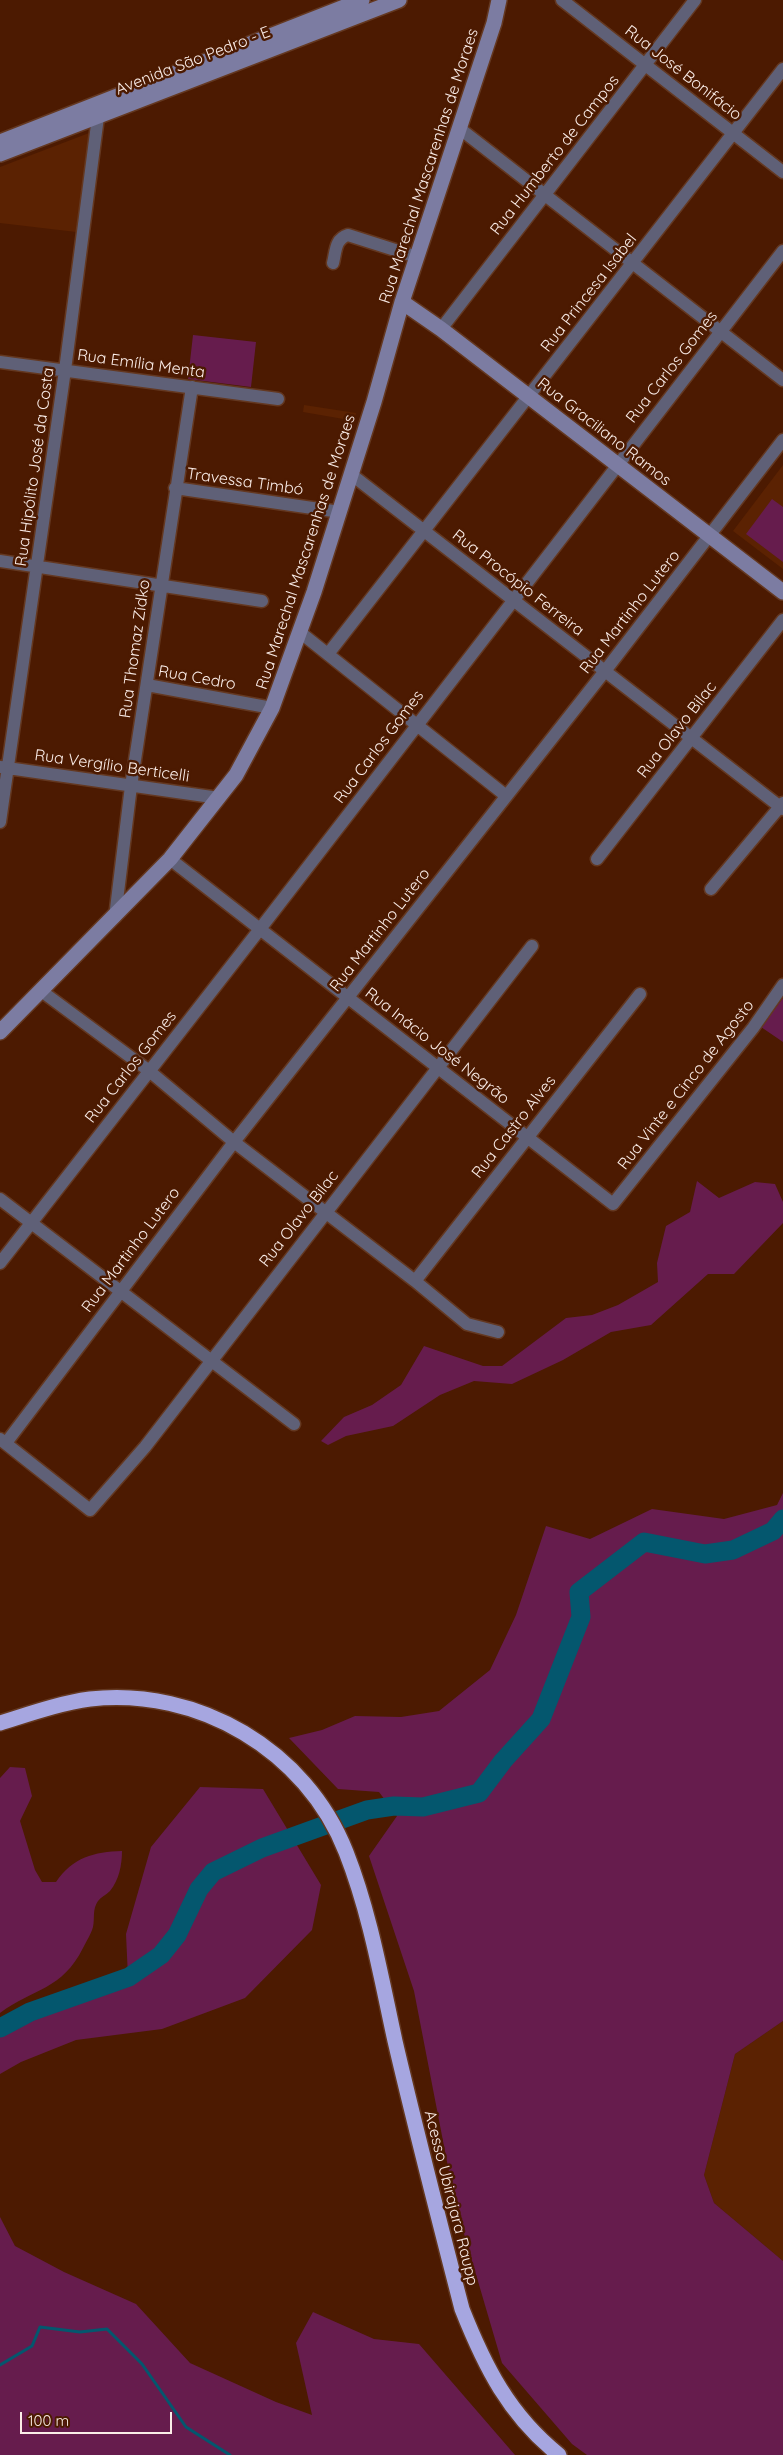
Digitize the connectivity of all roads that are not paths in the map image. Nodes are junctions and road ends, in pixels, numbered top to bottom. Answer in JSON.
{"nodes":[{"id":1,"x":362,"y":0,"type":"edge"},
{"id":2,"x":399,"y":0,"type":"edge"},
{"id":3,"x":498,"y":0,"type":"edge"},
{"id":4,"x":562,"y":0,"type":"edge"},
{"id":5,"x":695,"y":0,"type":"edge"},
{"id":6,"x":645,"y":64,"type":"junction"},
{"id":7,"x":783,"y":69,"type":"edge"},
{"id":8,"x":98,"y":116,"type":"junction"},
{"id":9,"x":459,"y":128,"type":"junction"},
{"id":10,"x":734,"y":133,"type":"junction"},
{"id":11,"x":0,"y":142,"type":"edge"},
{"id":12,"x":0,"y":154,"type":"edge"},
{"id":13,"x":783,"y":172,"type":"edge"},
{"id":14,"x":544,"y":195,"type":"junction"},
{"id":15,"x":783,"y":251,"type":"edge"},
{"id":16,"x":418,"y":257,"type":"junction"},
{"id":17,"x":333,"y":263,"type":"dead end"},
{"id":18,"x":633,"y":264,"type":"junction"},
{"id":19,"x":402,"y":302,"type":"junction"},
{"id":20,"x":441,"y":329,"type":"junction"},
{"id":21,"x":720,"y":332,"type":"junction"},
{"id":22,"x":0,"y":362,"type":"edge"},
{"id":23,"x":65,"y":370,"type":"junction"},
{"id":24,"x":783,"y":380,"type":"edge"},
{"id":25,"x":192,"y":387,"type":"junction"},
{"id":26,"x":528,"y":396,"type":"junction"},
{"id":27,"x":278,"y":399,"type":"dead end"},
{"id":28,"x":783,"y":440,"type":"edge"},
{"id":29,"x":617,"y":465,"type":"junction"},
{"id":30,"x":352,"y":474,"type":"junction"},
{"id":31,"x":176,"y":488,"type":"junction"},
{"id":32,"x":340,"y":512,"type":"junction"},
{"id":33,"x":424,"y":531,"type":"junction"},
{"id":34,"x":709,"y":535,"type":"junction"},
{"id":35,"x":0,"y":561,"type":"edge"},
{"id":36,"x":38,"y":567,"type":"junction"},
{"id":37,"x":161,"y":586,"type":"junction"},
{"id":38,"x":783,"y":592,"type":"edge"},
{"id":39,"x":513,"y":600,"type":"junction"},
{"id":40,"x":262,"y":601,"type":"dead end"},
{"id":41,"x":783,"y":620,"type":"edge"},
{"id":42,"x":301,"y":633,"type":"junction"},
{"id":43,"x":328,"y":654,"type":"junction"},
{"id":44,"x":605,"y":671,"type":"junction"},
{"id":45,"x":147,"y":685,"type":"junction"},
{"id":46,"x":272,"y":708,"type":"junction"},
{"id":47,"x":416,"y":725,"type":"junction"},
{"id":48,"x":692,"y":738,"type":"junction"},
{"id":49,"x":4,"y":767,"type":"edge"},
{"id":50,"x":131,"y":786,"type":"junction"},
{"id":51,"x":505,"y":795,"type":"junction"},
{"id":52,"x":219,"y":798,"type":"junction"},
{"id":53,"x":782,"y":806,"type":"edge"},
{"id":54,"x":0,"y":822,"type":"edge"},
{"id":55,"x":170,"y":858,"type":"junction"},
{"id":56,"x":597,"y":859,"type":"dead end"},
{"id":57,"x":711,"y":889,"type":"dead end"},
{"id":58,"x":115,"y":917,"type":"junction"},
{"id":59,"x":260,"y":929,"type":"junction"},
{"id":60,"x":532,"y":946,"type":"dead end"},
{"id":61,"x":783,"y":985,"type":"edge"},
{"id":62,"x":40,"y":990,"type":"junction"},
{"id":63,"x":640,"y":994,"type":"dead end"},
{"id":64,"x":349,"y":997,"type":"junction"},
{"id":65,"x":0,"y":1032,"type":"edge"},
{"id":66,"x":438,"y":1068,"type":"junction"},
{"id":67,"x":148,"y":1070,"type":"junction"},
{"id":68,"x":528,"y":1137,"type":"junction"},
{"id":69,"x":234,"y":1142,"type":"junction"},
{"id":70,"x":0,"y":1199,"type":"edge"},
{"id":71,"x":613,"y":1204,"type":"joint"},
{"id":72,"x":325,"y":1211,"type":"junction"},
{"id":73,"x":31,"y":1223,"type":"junction"},
{"id":74,"x":0,"y":1263,"type":"edge"},
{"id":75,"x":415,"y":1280,"type":"junction"},
{"id":76,"x":121,"y":1290,"type":"junction"},
{"id":77,"x":498,"y":1332,"type":"dead end"},
{"id":78,"x":210,"y":1361,"type":"junction"},
{"id":79,"x":294,"y":1424,"type":"dead end"},
{"id":80,"x":3,"y":1441,"type":"edge"},
{"id":81,"x":0,"y":1723,"type":"edge"},
{"id":82,"x":559,"y":2455,"type":"edge"}],
"edges":[{"from":1,"to":11,"type":"street","name":"Avenida São Pedro - E"},
{"from":2,"to":8,"type":"street","name":"Avenida São Pedro - E"},
{"from":3,"to":9,"type":"street","name":"Rua Marechal Mascarenhas de Moraes"},
{"from":4,"to":6,"type":"street","name":"Rua José Bonifácio"},
{"from":5,"to":6,"type":"street","name":"Rua Humberto de Campos"},
{"from":6,"to":10,"type":"street","name":"Rua José Bonifácio"},
{"from":6,"to":14,"type":"street","name":"Rua Humberto de Campos"},
{"from":7,"to":10,"type":"street","name":"Rua Princesa Isabel"},
{"from":8,"to":12,"type":"street","name":"Avenida São Pedro - E"},
{"from":8,"to":23,"type":"street","name":"Rua Hipólito José da Costa"},
{"from":9,"to":14,"type":"street"},
{"from":9,"to":16,"type":"street","name":"Rua Marechal Mascarenhas de Moraes"},
{"from":10,"to":13,"type":"street","name":"Rua José Bonifácio"},
{"from":10,"to":18,"type":"street","name":"Rua Princesa Isabel"},
{"from":14,"to":18,"type":"street"},
{"from":14,"to":20,"type":"street","name":"Rua Humberto de Campos"},
{"from":15,"to":21,"type":"street","name":"Rua Carlos Gomes"},
{"from":16,"to":17,"type":"street"},
{"from":16,"to":19,"type":"street","name":"Rua Marechal Mascarenhas de Moraes"},
{"from":18,"to":21,"type":"street"},
{"from":18,"to":26,"type":"street","name":"Rua Princesa Isabel"},
{"from":19,"to":20,"type":"street","name":"Rua Graciliano Ramos"},
{"from":19,"to":30,"type":"street","name":"Rua Marechal Mascarenhas de Moraes"},
{"from":20,"to":26,"type":"street","name":"Rua Graciliano Ramos"},
{"from":21,"to":24,"type":"street"},
{"from":21,"to":29,"type":"street","name":"Rua Carlos Gomes"},
{"from":22,"to":23,"type":"street","name":"Rua Emília Menta"},
{"from":23,"to":25,"type":"street","name":"Rua Emília Menta"},
{"from":23,"to":36,"type":"street","name":"Rua Hipólito José da Costa"},
{"from":25,"to":27,"type":"street","name":"Rua Emília Menta"},
{"from":25,"to":31,"type":"street","name":"Rua Thomaz Zidko"},
{"from":26,"to":29,"type":"street","name":"Rua Graciliano Ramos"},
{"from":26,"to":33,"type":"street","name":"Rua Princesa Isabel"},
{"from":28,"to":34,"type":"street","name":"Rua Martinho Lutero"},
{"from":29,"to":34,"type":"street","name":"Rua Graciliano Ramos"},
{"from":29,"to":39,"type":"street","name":"Rua Carlos Gomes"},
{"from":30,"to":32,"type":"street","name":"Rua Marechal Mascarenhas de Moraes"},
{"from":30,"to":33,"type":"street","name":"Rua Procópio Ferreira"},
{"from":31,"to":32,"type":"street","name":"Travessa Timbó"},
{"from":31,"to":37,"type":"street","name":"Rua Thomaz Zidko"},
{"from":32,"to":42,"type":"street","name":"Rua Marechal Mascarenhas de Moraes"},
{"from":33,"to":39,"type":"street","name":"Rua Procópio Ferreira"},
{"from":33,"to":43,"type":"street","name":"Rua Princesa Isabel"},
{"from":34,"to":38,"type":"street","name":"Rua Graciliano Ramos"},
{"from":34,"to":44,"type":"street","name":"Rua Martinho Lutero"},
{"from":35,"to":36,"type":"street"},
{"from":36,"to":37,"type":"street"},
{"from":36,"to":49,"type":"street","name":"Rua Hipólito José da Costa"},
{"from":37,"to":40,"type":"street"},
{"from":37,"to":45,"type":"street","name":"Rua Thomaz Zidko"},
{"from":39,"to":44,"type":"street","name":"Rua Procópio Ferreira"},
{"from":39,"to":47,"type":"street","name":"Rua Carlos Gomes"},
{"from":41,"to":48,"type":"street","name":"Rua Olavo Bilac"},
{"from":42,"to":43,"type":"street"},
{"from":42,"to":46,"type":"street","name":"Rua Marechal Mascarenhas de Moraes"},
{"from":43,"to":47,"type":"street"},
{"from":44,"to":48,"type":"street","name":"Rua Procópio Ferreira"},
{"from":44,"to":51,"type":"street","name":"Rua Martinho Lutero"},
{"from":45,"to":46,"type":"street","name":"Rua Cedro"},
{"from":45,"to":50,"type":"street","name":"Rua Thomaz Zidko"},
{"from":46,"to":52,"type":"street","name":"Rua Marechal Mascarenhas de Moraes"},
{"from":47,"to":51,"type":"street"},
{"from":47,"to":59,"type":"street","name":"Rua Carlos Gomes"},
{"from":48,"to":53,"type":"street","name":"Rua Procópio Ferreira"},
{"from":48,"to":56,"type":"street","name":"Rua Olavo Bilac"},
{"from":49,"to":50,"type":"street","name":"Rua Vergílio Berticelli"},
{"from":49,"to":54,"type":"street","name":"Rua Hipólito José da Costa"},
{"from":50,"to":52,"type":"street","name":"Rua Vergílio Berticelli"},
{"from":50,"to":58,"type":"street","name":"Rua Thomaz Zidko"},
{"from":51,"to":64,"type":"street","name":"Rua Martinho Lutero"},
{"from":52,"to":55,"type":"street","name":"Rua Marechal Mascarenhas de Moraes"},
{"from":53,"to":57,"type":"street"},
{"from":55,"to":58,"type":"street","name":"Rua Marechal Mascarenhas de Moraes"},
{"from":55,"to":59,"type":"street","name":"Rua Inácio José Negrão"},
{"from":58,"to":62,"type":"street","name":"Rua Marechal Mascarenhas de Moraes"},
{"from":59,"to":64,"type":"street","name":"Rua Inácio José Negrão"},
{"from":59,"to":67,"type":"street","name":"Rua Carlos Gomes"},
{"from":60,"to":66,"type":"street","name":"Rua Olavo Bilac"},
{"from":61,"to":71,"type":"street","name":"Rua Vinte e Cinco de Agosto"},
{"from":62,"to":65,"type":"street","name":"Rua Marechal Mascarenhas de Moraes"},
{"from":62,"to":67,"type":"street"},
{"from":63,"to":68,"type":"street","name":"Rua Castro Alves"},
{"from":64,"to":66,"type":"street","name":"Rua Inácio José Negrão"},
{"from":64,"to":69,"type":"street","name":"Rua Martinho Lutero"},
{"from":66,"to":68,"type":"street","name":"Rua Inácio José Negrão"},
{"from":66,"to":72,"type":"street","name":"Rua Olavo Bilac"},
{"from":67,"to":69,"type":"street"},
{"from":67,"to":73,"type":"street","name":"Rua Carlos Gomes"},
{"from":68,"to":71,"type":"street","name":"Rua Inácio José Negrão"},
{"from":68,"to":75,"type":"street","name":"Rua Castro Alves"},
{"from":69,"to":72,"type":"street"},
{"from":69,"to":76,"type":"street","name":"Rua Martinho Lutero"},
{"from":70,"to":73,"type":"street"},
{"from":72,"to":75,"type":"street"},
{"from":72,"to":78,"type":"street","name":"Rua Olavo Bilac"},
{"from":73,"to":74,"type":"street","name":"Rua Carlos Gomes"},
{"from":73,"to":76,"type":"street"},
{"from":75,"to":77,"type":"street"},
{"from":76,"to":78,"type":"street"},
{"from":76,"to":80,"type":"street","name":"Rua Martinho Lutero"},
{"from":78,"to":79,"type":"street"},
{"from":78,"to":80,"type":"street","name":"Rua Olavo Bilac"},
{"from":81,"to":82,"type":"highway","name":"Acesso Ubirajara Raupp"}]}
